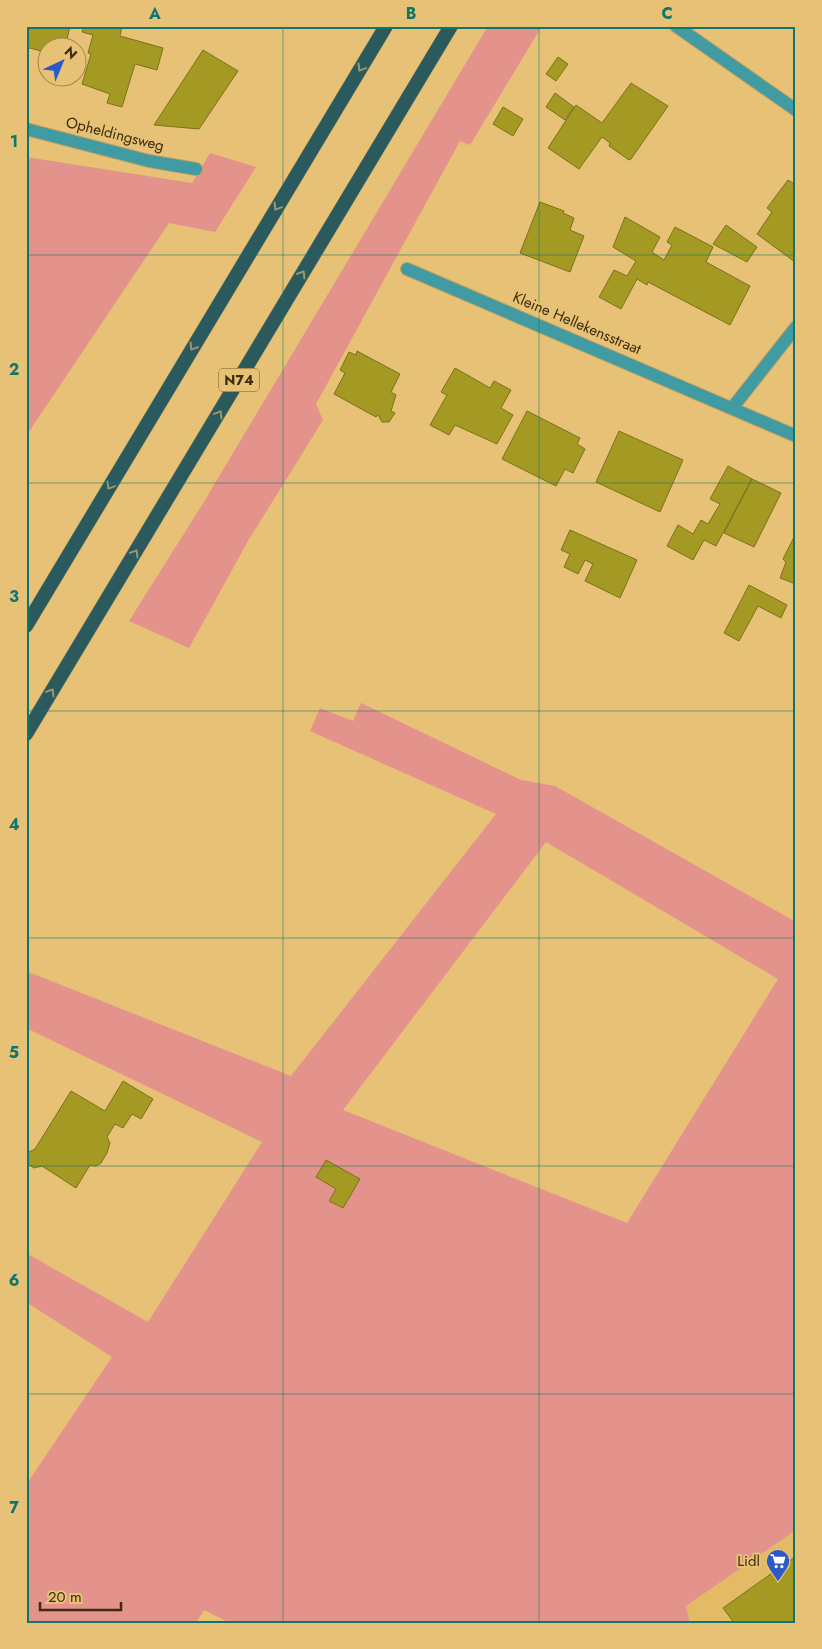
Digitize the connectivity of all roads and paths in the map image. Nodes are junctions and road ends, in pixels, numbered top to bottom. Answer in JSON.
{"nodes":[{"id":1,"x":386,"y":26,"type":"edge"},
{"id":2,"x":451,"y":26,"type":"edge"},
{"id":3,"x":676,"y":26,"type":"edge"},
{"id":4,"x":796,"y":110,"type":"edge"},
{"id":5,"x":26,"y":129,"type":"edge"},
{"id":6,"x":196,"y":169,"type":"dead end"},
{"id":7,"x":407,"y":269,"type":"dead end"},
{"id":8,"x":796,"y":328,"type":"edge"},
{"id":9,"x":733,"y":407,"type":"junction"},
{"id":10,"x":796,"y":436,"type":"edge"},
{"id":11,"x":26,"y":626,"type":"edge"},
{"id":12,"x":26,"y":734,"type":"edge"}],
"edges":[{"from":1,"to":11,"type":"highway","one_way":true},
{"from":12,"to":2,"type":"highway","number":"N74","one_way":true},
{"from":3,"to":4,"type":"street"},
{"from":5,"to":6,"type":"street","name":"Opheldingsweg"},
{"from":7,"to":9,"type":"street","name":"Kleine Hellekensstraat"},
{"from":8,"to":9,"type":"street"},
{"from":9,"to":10,"type":"street","name":"Kleine Hellekensstraat"}]}
